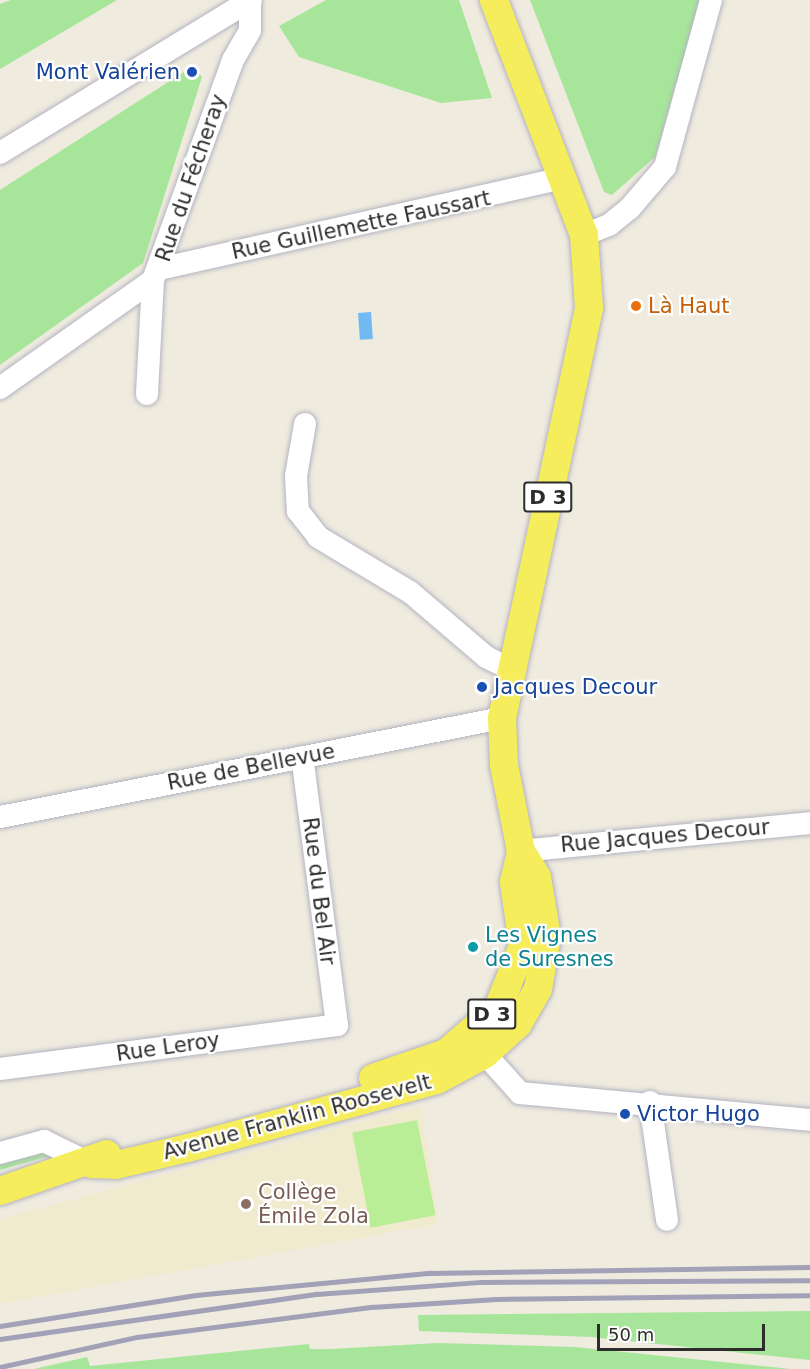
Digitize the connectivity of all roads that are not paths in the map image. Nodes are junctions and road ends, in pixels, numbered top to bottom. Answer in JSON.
{"nodes":[{"id":1,"x":494,"y":0,"type":"edge"},
{"id":2,"x":711,"y":0,"type":"edge"},
{"id":3,"x":251,"y":1,"type":"edge"},
{"id":4,"x":0,"y":153,"type":"edge"},
{"id":5,"x":562,"y":178,"type":"junction"},
{"id":6,"x":584,"y":235,"type":"junction"},
{"id":7,"x":156,"y":274,"type":"junction"},
{"id":8,"x":0,"y":388,"type":"edge"},
{"id":9,"x":147,"y":394,"type":"dead end"},
{"id":10,"x":305,"y":424,"type":"dead end"},
{"id":11,"x":511,"y":669,"type":"junction"},
{"id":12,"x":502,"y":718,"type":"junction"},
{"id":13,"x":302,"y":757,"type":"junction"},
{"id":14,"x":0,"y":817,"type":"edge"},
{"id":15,"x":810,"y":823,"type":"edge"},
{"id":16,"x":521,"y":851,"type":"junction"},
{"id":17,"x":337,"y":1025,"type":"joint"},
{"id":18,"x":485,"y":1054,"type":"junction"},
{"id":19,"x":0,"y":1070,"type":"edge"},
{"id":20,"x":650,"y":1102,"type":"junction"},
{"id":21,"x":810,"y":1120,"type":"edge"},
{"id":22,"x":0,"y":1153,"type":"edge"},
{"id":23,"x":91,"y":1164,"type":"junction"},
{"id":24,"x":0,"y":1191,"type":"edge"},
{"id":25,"x":667,"y":1220,"type":"dead end"}],
"edges":[{"from":1,"to":5,"type":"main road","name":"Avenue Franklin Roosevelt","number":"D 3"},
{"from":2,"to":6,"type":"street"},
{"from":3,"to":4,"type":"street"},
{"from":3,"to":7,"type":"street","name":"Rue du Fécheray"},
{"from":5,"to":6,"type":"main road","name":"Avenue Franklin Roosevelt","number":"D 3"},
{"from":5,"to":7,"type":"street","name":"Rue Guillemette Faussart"},
{"from":6,"to":11,"type":"main road","name":"Avenue Franklin Roosevelt","number":"D 3"},
{"from":7,"to":8,"type":"street","name":"Rue du Fécheray"},
{"from":7,"to":9,"type":"street"},
{"from":10,"to":11,"type":"street"},
{"from":11,"to":12,"type":"main road","name":"Avenue Franklin Roosevelt","number":"D 3"},
{"from":12,"to":13,"type":"street","name":"Rue de Bellevue"},
{"from":12,"to":16,"type":"main road","name":"Avenue Franklin Roosevelt","number":"D 3"},
{"from":13,"to":14,"type":"street","name":"Rue de Bellevue"},
{"from":13,"to":17,"type":"street","name":"Rue du Bel Air"},
{"from":15,"to":16,"type":"street","name":"Rue Jacques Decour"},
{"from":16,"to":18,"type":"main road","name":"Avenue Franklin Roosevelt","number":"D 3"},
{"from":16,"to":23,"type":"main road","name":"Avenue Franklin Roosevelt","number":"D 3"},
{"from":17,"to":19,"type":"street","name":"Rue Leroy"},
{"from":18,"to":20,"type":"street"},
{"from":18,"to":23,"type":"main road","name":"Avenue Franklin Roosevelt","number":"D 3"},
{"from":20,"to":21,"type":"street"},
{"from":20,"to":25,"type":"street"},
{"from":22,"to":23,"type":"street"},
{"from":23,"to":24,"type":"main road","name":"Avenue Franklin Roosevelt","number":"D 3"}]}
